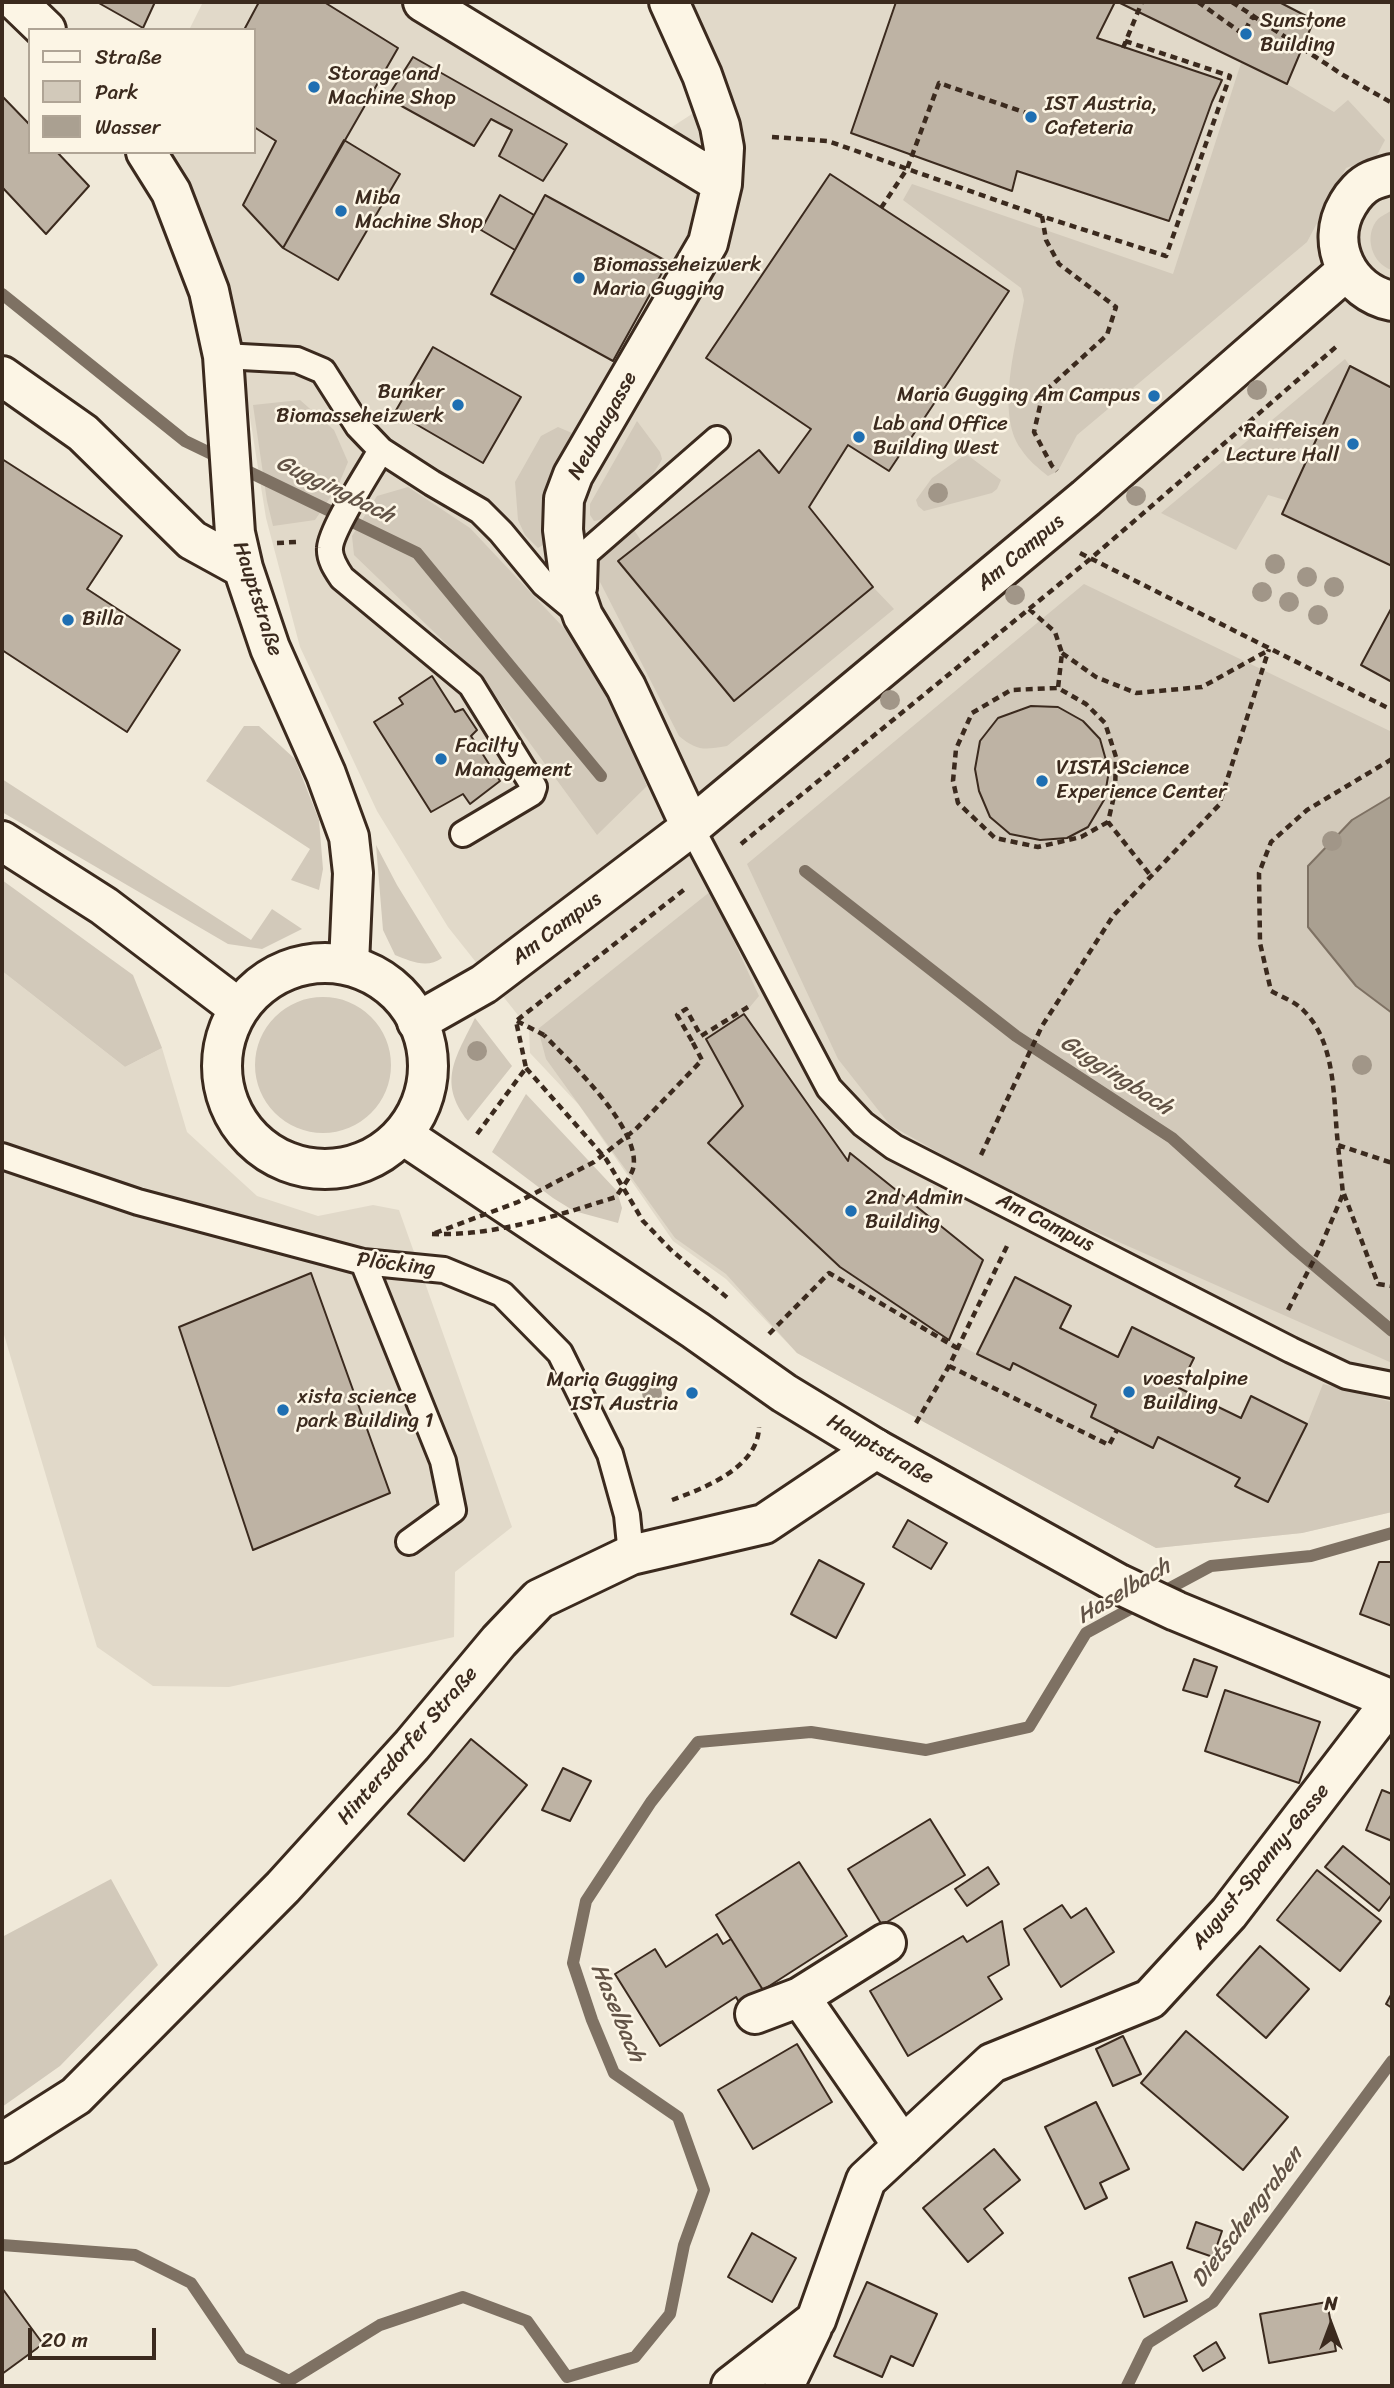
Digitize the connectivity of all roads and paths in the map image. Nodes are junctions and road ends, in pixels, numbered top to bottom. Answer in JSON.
{"nodes":[{"id":1,"x":17,"y":2,"type":"edge"},
{"id":2,"x":424,"y":2,"type":"edge"},
{"id":3,"x":669,"y":2,"type":"edge"},
{"id":4,"x":1142,"y":2,"type":"edge"},
{"id":5,"x":1198,"y":2,"type":"edge"},
{"id":6,"x":1232,"y":2,"type":"edge"},
{"id":7,"x":1253,"y":16,"type":"junction"},
{"id":8,"x":44,"y":28,"type":"edge"},
{"id":9,"x":1125,"y":41,"type":"junction"},
{"id":10,"x":1122,"y":48,"type":"dead end"},
{"id":11,"x":1392,"y":103,"type":"edge"},
{"id":12,"x":1038,"y":117,"type":"dead end"},
{"id":13,"x":772,"y":137,"type":"dead end"},
{"id":14,"x":147,"y":154,"type":"edge"},
{"id":15,"x":907,"y":169,"type":"junction"},
{"id":16,"x":1392,"y":174,"type":"edge"},
{"id":17,"x":719,"y":200,"type":"junction"},
{"id":18,"x":881,"y":208,"type":"dead end"},
{"id":19,"x":1041,"y":216,"type":"junction"},
{"id":20,"x":1346,"y":271,"type":"junction"},
{"id":21,"x":1392,"y":301,"type":"edge"},
{"id":22,"x":1337,"y":346,"type":"dead end"},
{"id":23,"x":223,"y":356,"type":"junction"},
{"id":24,"x":2,"y":376,"type":"edge"},
{"id":25,"x":717,"y":439,"type":"dead end"},
{"id":26,"x":381,"y":450,"type":"junction"},
{"id":27,"x":1086,"y":498,"type":"junction"},
{"id":28,"x":1049,"y":530,"type":"junction"},
{"id":29,"x":333,"y":536,"type":"junction"},
{"id":30,"x":240,"y":557,"type":"junction"},
{"id":31,"x":1089,"y":559,"type":"junction"},
{"id":32,"x":1029,"y":609,"type":"junction"},
{"id":33,"x":583,"y":616,"type":"junction"},
{"id":34,"x":1269,"y":649,"type":"junction"},
{"id":35,"x":1062,"y":653,"type":"junction"},
{"id":36,"x":1058,"y":688,"type":"junction"},
{"id":37,"x":1392,"y":710,"type":"edge"},
{"id":38,"x":1392,"y":759,"type":"edge"},
{"id":39,"x":1108,"y":822,"type":"junction"},
{"id":40,"x":691,"y":827,"type":"junction"},
{"id":41,"x":463,"y":834,"type":"dead end"},
{"id":42,"x":2,"y":841,"type":"edge"},
{"id":43,"x":712,"y":867,"type":"junction"},
{"id":44,"x":1151,"y":876,"type":"junction"},
{"id":45,"x":349,"y":964,"type":"junction"},
{"id":46,"x":777,"y":990,"type":"junction"},
{"id":47,"x":237,"y":1007,"type":"junction"},
{"id":48,"x":516,"y":1021,"type":"junction"},
{"id":49,"x":417,"y":1022,"type":"junction"},
{"id":50,"x":526,"y":1068,"type":"junction"},
{"id":51,"x":403,"y":1135,"type":"junction"},
{"id":52,"x":1338,"y":1145,"type":"junction"},
{"id":53,"x":2,"y":1156,"type":"edge"},
{"id":54,"x":1392,"y":1163,"type":"edge"},
{"id":55,"x":451,"y":1168,"type":"junction"},
{"id":56,"x":968,"y":1184,"type":"junction"},
{"id":57,"x":1343,"y":1194,"type":"junction"},
{"id":58,"x":1023,"y":1212,"type":"junction"},
{"id":59,"x":363,"y":1262,"type":"junction"},
{"id":60,"x":1306,"y":1275,"type":"dead end"},
{"id":61,"x":1392,"y":1286,"type":"edge"},
{"id":62,"x":737,"y":1307,"type":"dead end"},
{"id":63,"x":763,"y":1329,"type":"dead end"},
{"id":64,"x":769,"y":1334,"type":"junction"},
{"id":65,"x":957,"y":1348,"type":"junction"},
{"id":66,"x":949,"y":1366,"type":"junction"},
{"id":67,"x":757,"y":1374,"type":"junction"},
{"id":68,"x":1392,"y":1385,"type":"edge"},
{"id":69,"x":759,"y":1422,"type":"dead end"},
{"id":70,"x":1117,"y":1430,"type":"dead end"},
{"id":71,"x":876,"y":1449,"type":"junction"},
{"id":72,"x":626,"y":1516,"type":"junction"},
{"id":73,"x":409,"y":1542,"type":"dead end"},
{"id":74,"x":631,"y":1555,"type":"junction"},
{"id":75,"x":1392,"y":1700,"type":"edge"},
{"id":76,"x":886,"y":1943,"type":"dead end"},
{"id":77,"x":800,"y":1997,"type":"junction"},
{"id":78,"x":755,"y":2014,"type":"dead end"},
{"id":79,"x":2,"y":2143,"type":"edge"},
{"id":80,"x":902,"y":2146,"type":"junction"},
{"id":81,"x":816,"y":2320,"type":"junction"},
{"id":82,"x":731,"y":2386,"type":"edge"},
{"id":83,"x":784,"y":2386,"type":"edge"}],
"edges":[{"from":1,"to":8,"type":"street"},
{"from":2,"to":17,"type":"street"},
{"from":3,"to":17,"type":"street","name":"Neubaugasse"},
{"from":4,"to":9,"type":"path"},
{"from":5,"to":7,"type":"path"},
{"from":6,"to":7,"type":"path"},
{"from":7,"to":11,"type":"path"},
{"from":9,"to":10,"type":"path"},
{"from":9,"to":19,"type":"path"},
{"from":12,"to":15,"type":"path"},
{"from":13,"to":15,"type":"path"},
{"from":14,"to":23,"type":"street","name":"Hauptstraße"},
{"from":15,"to":18,"type":"path"},
{"from":15,"to":19,"type":"path"},
{"from":16,"to":20,"type":"street"},
{"from":17,"to":33,"type":"street","name":"Neubaugasse"},
{"from":19,"to":27,"type":"path"},
{"from":20,"to":21,"type":"street"},
{"from":20,"to":27,"type":"street","name":"Am Campus"},
{"from":22,"to":31,"type":"path"},
{"from":23,"to":26,"type":"lane"},
{"from":23,"to":30,"type":"street","name":"Hauptstraße"},
{"from":24,"to":30,"type":"street"},
{"from":25,"to":33,"type":"lane"},
{"from":26,"to":29,"type":"lane"},
{"from":26,"to":33,"type":"lane"},
{"from":27,"to":28,"type":"street","name":"Am Campus"},
{"from":28,"to":31,"type":"path"},
{"from":28,"to":40,"type":"street","name":"Am Campus"},
{"from":29,"to":30,"type":"path"},
{"from":29,"to":41,"type":"lane"},
{"from":30,"to":45,"type":"street","name":"Hauptstraße"},
{"from":31,"to":32,"type":"path"},
{"from":31,"to":34,"type":"path"},
{"from":32,"to":35,"type":"path"},
{"from":32,"to":43,"type":"path"},
{"from":33,"to":40,"type":"street","name":"Neubaugasse"},
{"from":34,"to":35,"type":"path"},
{"from":34,"to":37,"type":"path"},
{"from":34,"to":44,"type":"path"},
{"from":35,"to":36,"type":"path"},
{"from":36,"to":39,"type":"path"},
{"from":36,"to":39,"type":"path"},
{"from":38,"to":52,"type":"path"},
{"from":39,"to":44,"type":"path"},
{"from":40,"to":43,"type":"lane","name":"Am Campus"},
{"from":40,"to":49,"type":"street","name":"Am Campus"},
{"from":42,"to":47,"type":"street"},
{"from":43,"to":46,"type":"lane","name":"Am Campus"},
{"from":43,"to":48,"type":"path"},
{"from":44,"to":56,"type":"path"},
{"from":45,"to":47,"type":"street"},
{"from":45,"to":49,"type":"street"},
{"from":46,"to":48,"type":"path","bridge":true},
{"from":46,"to":56,"type":"lane","name":"Am Campus"},
{"from":47,"to":51,"type":"street"},
{"from":48,"to":50,"type":"path"},
{"from":49,"to":51,"type":"street"},
{"from":50,"to":55,"type":"path"},
{"from":50,"to":62,"type":"path"},
{"from":51,"to":55,"type":"street","name":"Hauptstraße"},
{"from":52,"to":54,"type":"path"},
{"from":52,"to":57,"type":"path"},
{"from":53,"to":59,"type":"lane","name":"Plöcking"},
{"from":55,"to":67,"type":"street","name":"Hauptstraße"},
{"from":56,"to":58,"type":"lane","name":"Am Campus"},
{"from":57,"to":60,"type":"path"},
{"from":57,"to":61,"type":"path"},
{"from":58,"to":65,"type":"path"},
{"from":58,"to":68,"type":"lane","name":"Am Campus"},
{"from":59,"to":72,"type":"lane","name":"Plöcking"},
{"from":59,"to":73,"type":"lane"},
{"from":63,"to":64,"type":"path"},
{"from":64,"to":65,"type":"path"},
{"from":64,"to":67,"type":"path"},
{"from":65,"to":66,"type":"path"},
{"from":66,"to":70,"type":"path"},
{"from":66,"to":71,"type":"path"},
{"from":67,"to":71,"type":"street","name":"Hauptstraße"},
{"from":69,"to":72,"type":"path"},
{"from":71,"to":74,"type":"street","name":"Hintersdorfer Straße"},
{"from":71,"to":75,"type":"street","name":"Hauptstraße"},
{"from":72,"to":74,"type":"lane","name":"Plöcking"},
{"from":74,"to":79,"type":"street","name":"Hintersdorfer Straße"},
{"from":75,"to":80,"type":"street","name":"August-Spanny-Gasse"},
{"from":76,"to":77,"type":"street"},
{"from":77,"to":78,"type":"street"},
{"from":77,"to":80,"type":"street"},
{"from":80,"to":81,"type":"street","name":"August-Spanny-Gasse"},
{"from":81,"to":82,"type":"street"},
{"from":81,"to":83,"type":"street","name":"August-Spanny-Gasse"}]}
